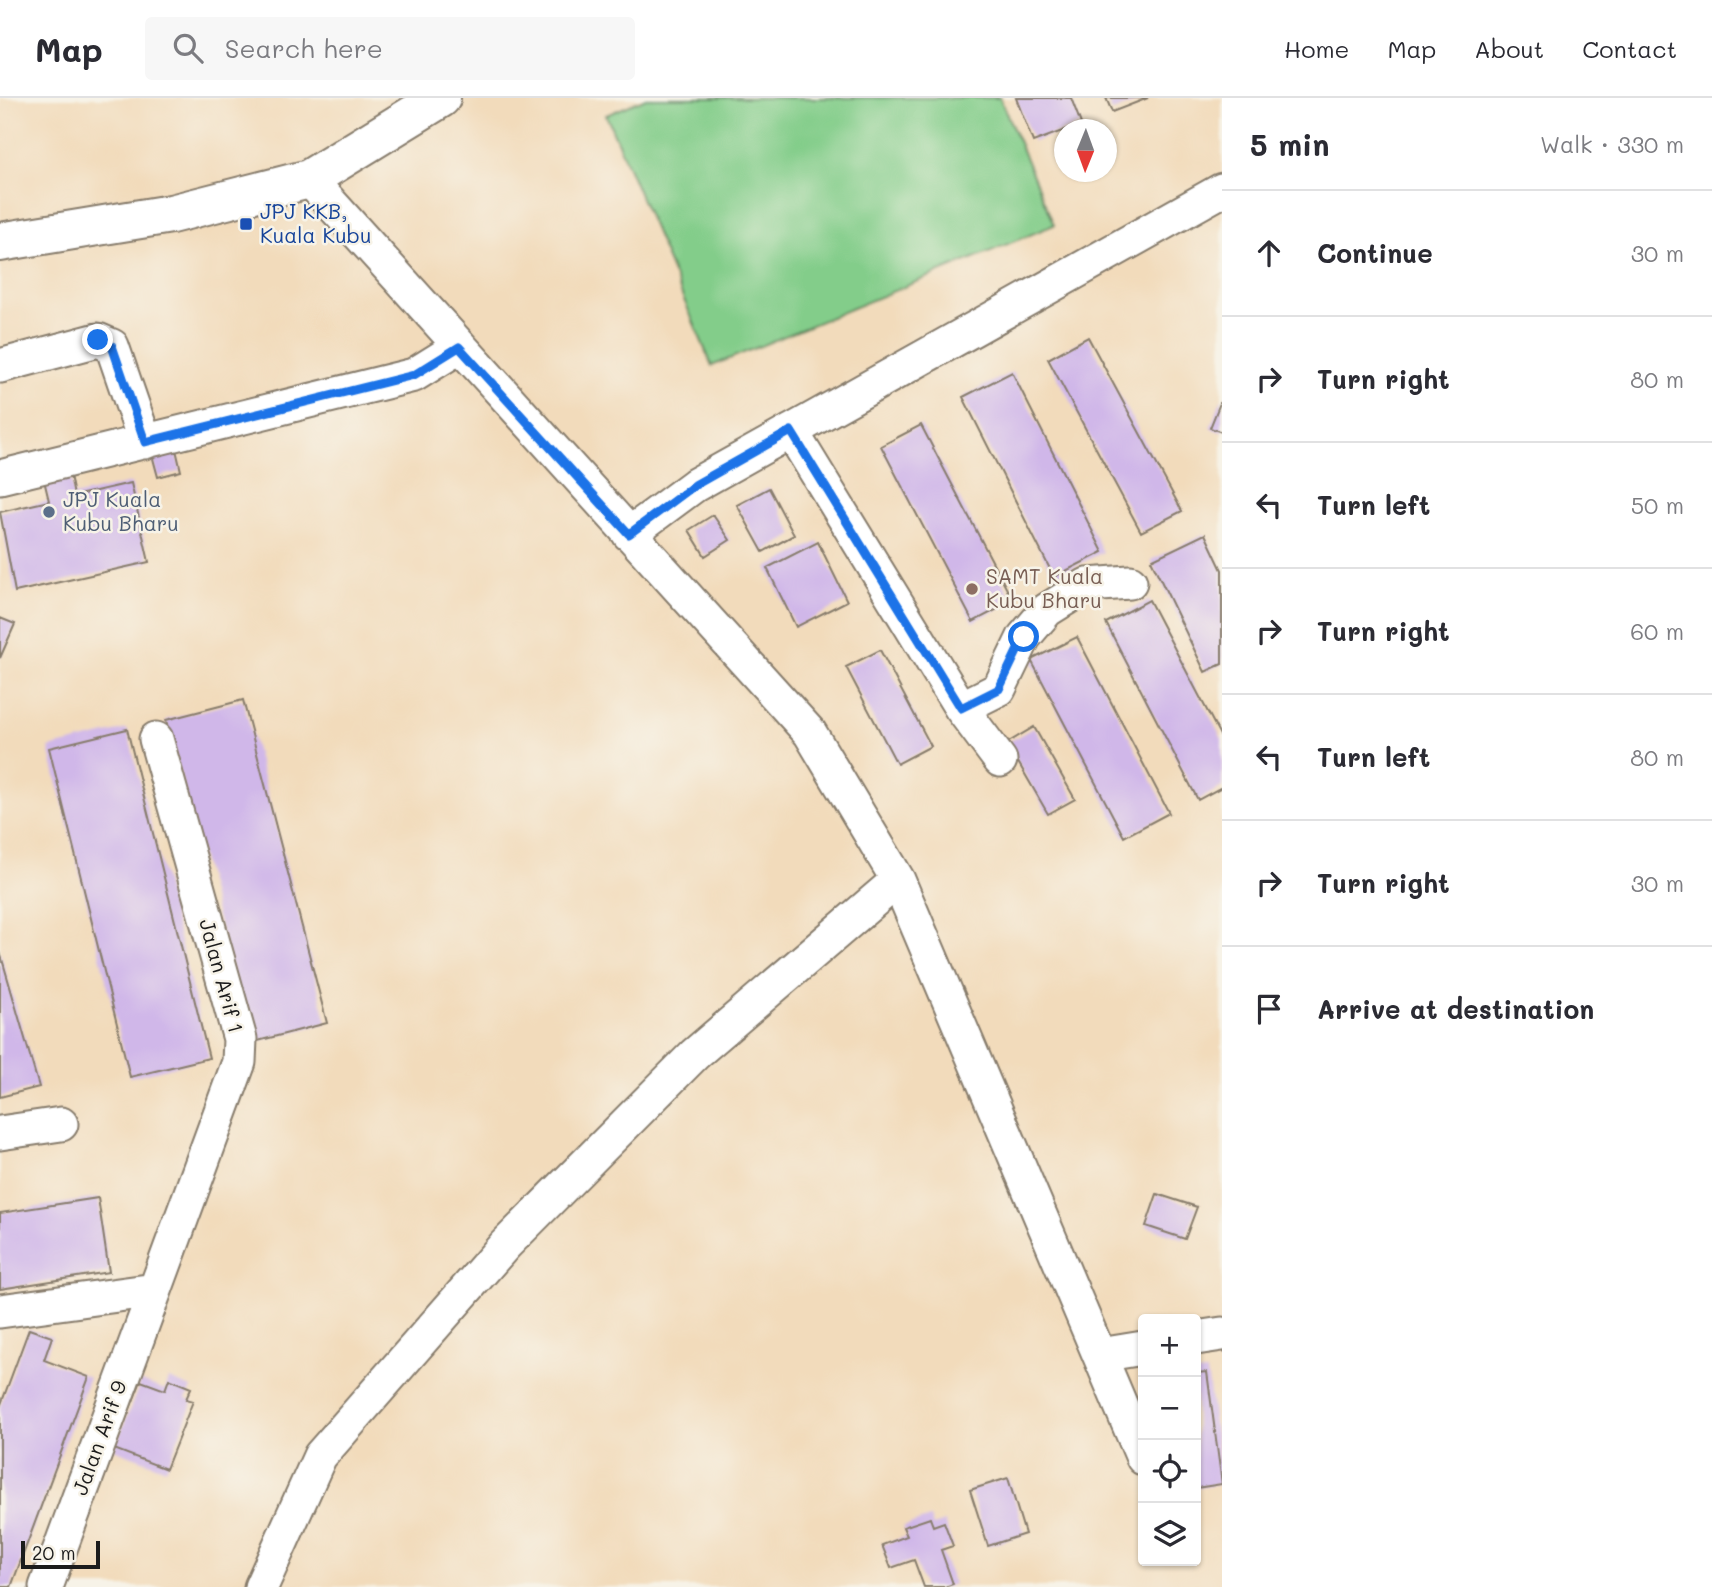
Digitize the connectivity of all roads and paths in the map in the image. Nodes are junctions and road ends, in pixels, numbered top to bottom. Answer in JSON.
{"nodes":[{"id":1,"x":441,"y":98,"type":"edge"},
{"id":2,"x":309,"y":179,"type":"junction"},
{"id":3,"x":1222,"y":190,"type":"edge"},
{"id":4,"x":0,"y":242,"type":"edge"},
{"id":5,"x":459,"y":347,"type":"junction"},
{"id":6,"x":0,"y":366,"type":"edge"},
{"id":7,"x":791,"y":431,"type":"junction"},
{"id":8,"x":145,"y":442,"type":"junction"},
{"id":9,"x":0,"y":477,"type":"edge"},
{"id":10,"x":629,"y":534,"type":"junction"},
{"id":11,"x":1130,"y":582,"type":"dead end"},
{"id":12,"x":961,"y":708,"type":"junction"},
{"id":13,"x":156,"y":738,"type":"dead end"},
{"id":14,"x":1000,"y":760,"type":"dead end"},
{"id":15,"x":898,"y":880,"type":"junction"},
{"id":16,"x":61,"y":1124,"type":"dead end"},
{"id":17,"x":0,"y":1133,"type":"edge"},
{"id":18,"x":155,"y":1290,"type":"junction"},
{"id":19,"x":0,"y":1311,"type":"edge"},
{"id":20,"x":1222,"y":1334,"type":"edge"},
{"id":21,"x":1201,"y":1337,"type":"edge"},
{"id":22,"x":1138,"y":1349,"type":"edge"},
{"id":23,"x":1100,"y":1355,"type":"junction"},
{"id":24,"x":1138,"y":1446,"type":"edge"},
{"id":25,"x":46,"y":1587,"type":"edge"},
{"id":26,"x":261,"y":1587,"type":"edge"}],
"edges":[{"from":1,"to":2,"type":"main road"},
{"from":2,"to":4,"type":"main road"},
{"from":2,"to":5,"type":"street"},
{"from":3,"to":7,"type":"street"},
{"from":5,"to":8,"type":"street"},
{"from":5,"to":10,"type":"street"},
{"from":6,"to":8,"type":"street"},
{"from":7,"to":10,"type":"street"},
{"from":7,"to":12,"type":"street"},
{"from":8,"to":9,"type":"street"},
{"from":10,"to":15,"type":"street"},
{"from":11,"to":12,"type":"street"},
{"from":12,"to":14,"type":"street"},
{"from":13,"to":18,"type":"street","name":"Jalan Arif 1"},
{"from":15,"to":23,"type":"street"},
{"from":15,"to":26,"type":"street"},
{"from":16,"to":17,"type":"street"},
{"from":18,"to":19,"type":"street"},
{"from":18,"to":25,"type":"street","name":"Jalan Arif 9"},
{"from":20,"to":21,"type":"street"},
{"from":22,"to":23,"type":"street"},
{"from":23,"to":24,"type":"street"}]}
